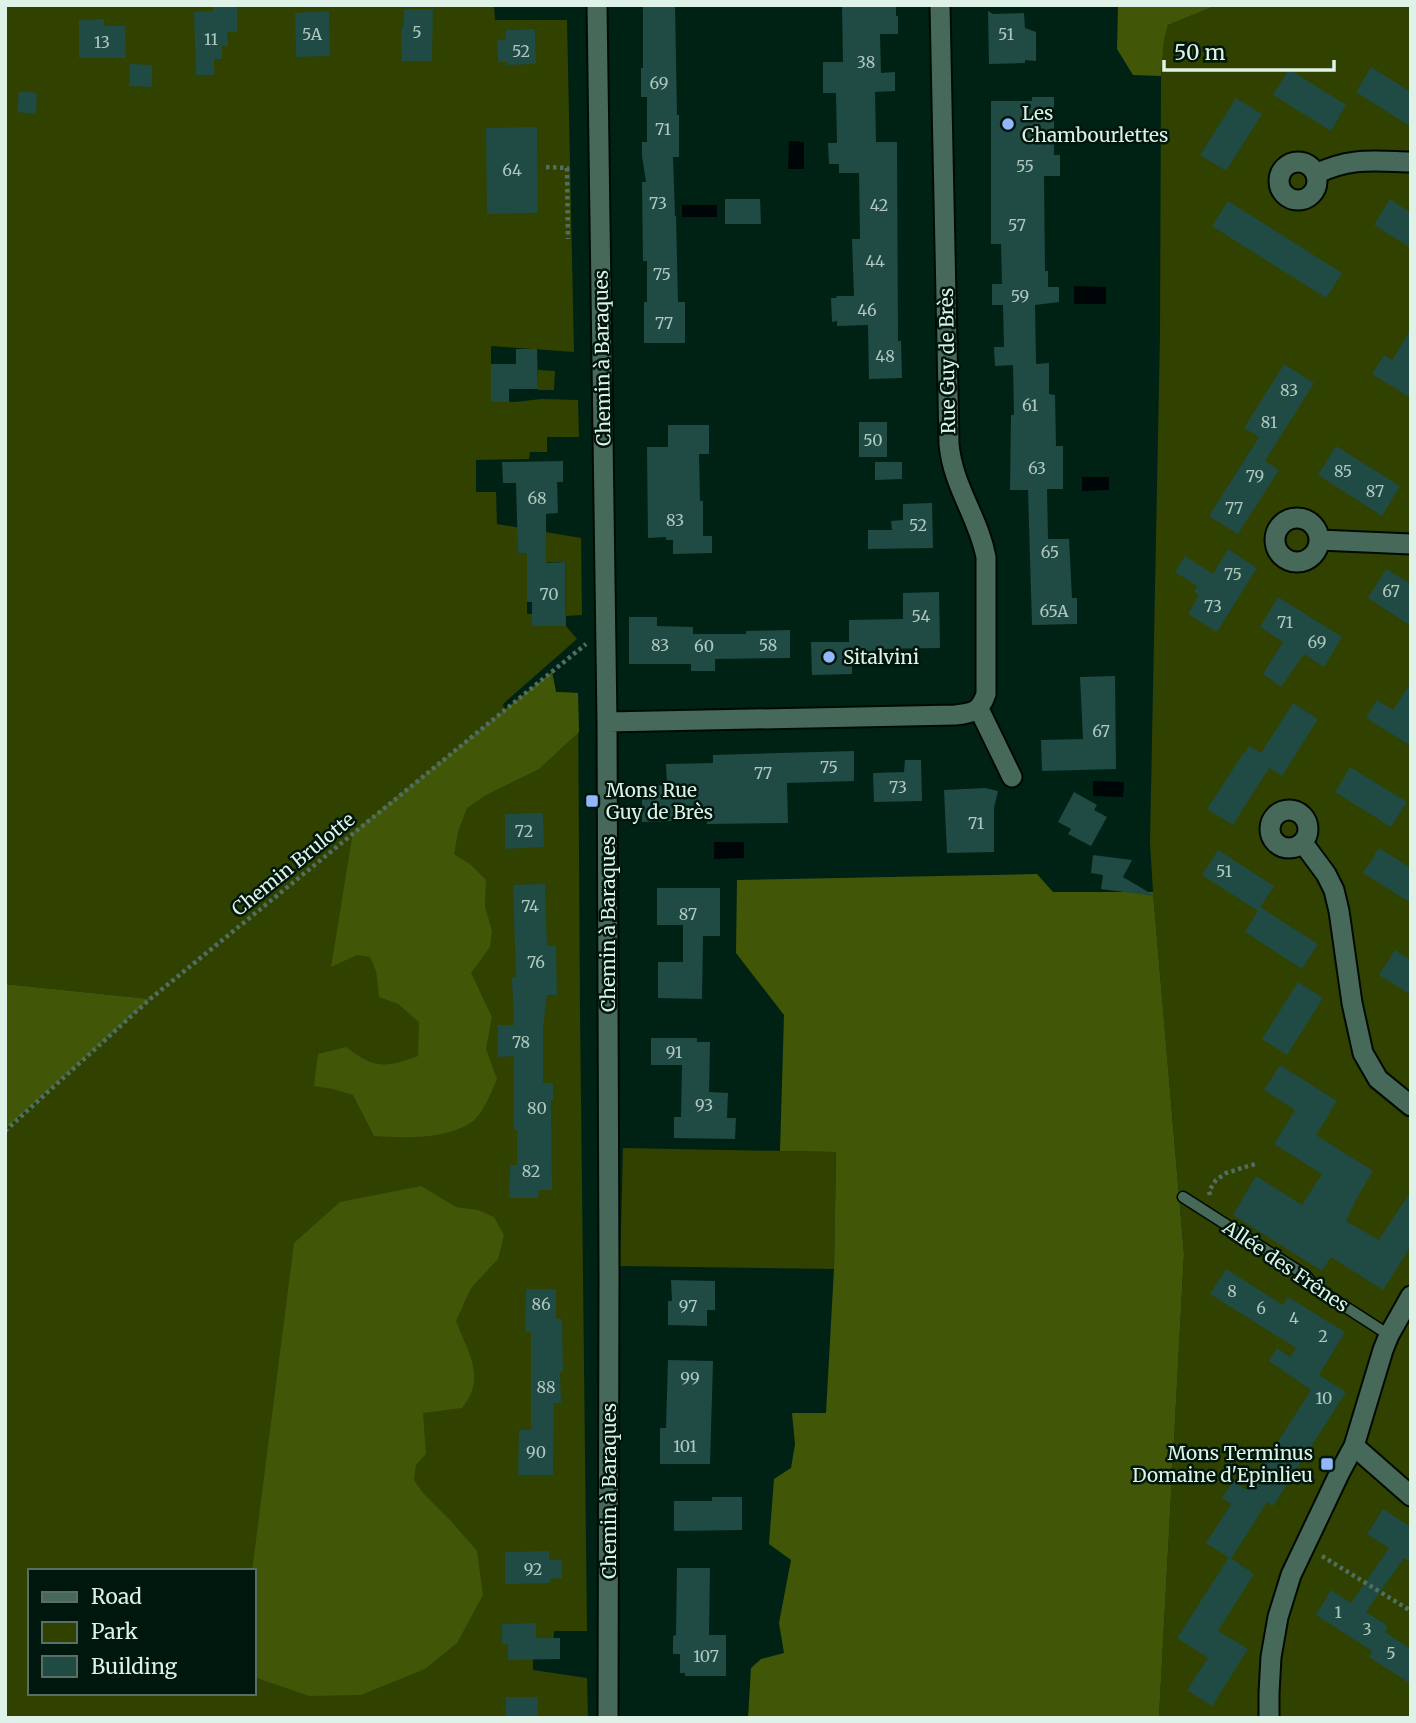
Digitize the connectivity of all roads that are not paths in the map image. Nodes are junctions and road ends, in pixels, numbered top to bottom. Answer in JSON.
{"nodes":[{"id":1,"x":597,"y":5,"type":"edge"},
{"id":2,"x":940,"y":5,"type":"edge"},
{"id":3,"x":1411,"y":162,"type":"edge"},
{"id":4,"x":1316,"y":174,"type":"dead end"},
{"id":5,"x":1319,"y":540,"type":"dead end"},
{"id":6,"x":1411,"y":544,"type":"edge"},
{"id":7,"x":979,"y":709,"type":"junction"},
{"id":8,"x":607,"y":722,"type":"junction"},
{"id":9,"x":1012,"y":777,"type":"dead end"},
{"id":10,"x":1303,"y":843,"type":"dead end"},
{"id":11,"x":1411,"y":1106,"type":"edge"},
{"id":12,"x":1183,"y":1198,"type":"dead end"},
{"id":13,"x":1411,"y":1296,"type":"edge"},
{"id":14,"x":1389,"y":1335,"type":"junction"},
{"id":15,"x":1354,"y":1446,"type":"junction"},
{"id":16,"x":1411,"y":1496,"type":"edge"},
{"id":17,"x":608,"y":1718,"type":"edge"},
{"id":18,"x":1269,"y":1718,"type":"edge"}],
"edges":[{"from":1,"to":8,"type":"street","name":"Chemin à Baraques"},
{"from":2,"to":7,"type":"street","name":"Rue Guy de Brès"},
{"from":3,"to":4,"type":"street"},
{"from":5,"to":6,"type":"street"},
{"from":7,"to":8,"type":"street"},
{"from":7,"to":9,"type":"street"},
{"from":8,"to":17,"type":"street","name":"Chemin à Baraques"},
{"from":10,"to":11,"type":"street"},
{"from":12,"to":14,"type":"lane","name":"Allée des Frênes"},
{"from":13,"to":14,"type":"street"},
{"from":14,"to":15,"type":"street"},
{"from":15,"to":16,"type":"street"},
{"from":15,"to":18,"type":"street"}]}
